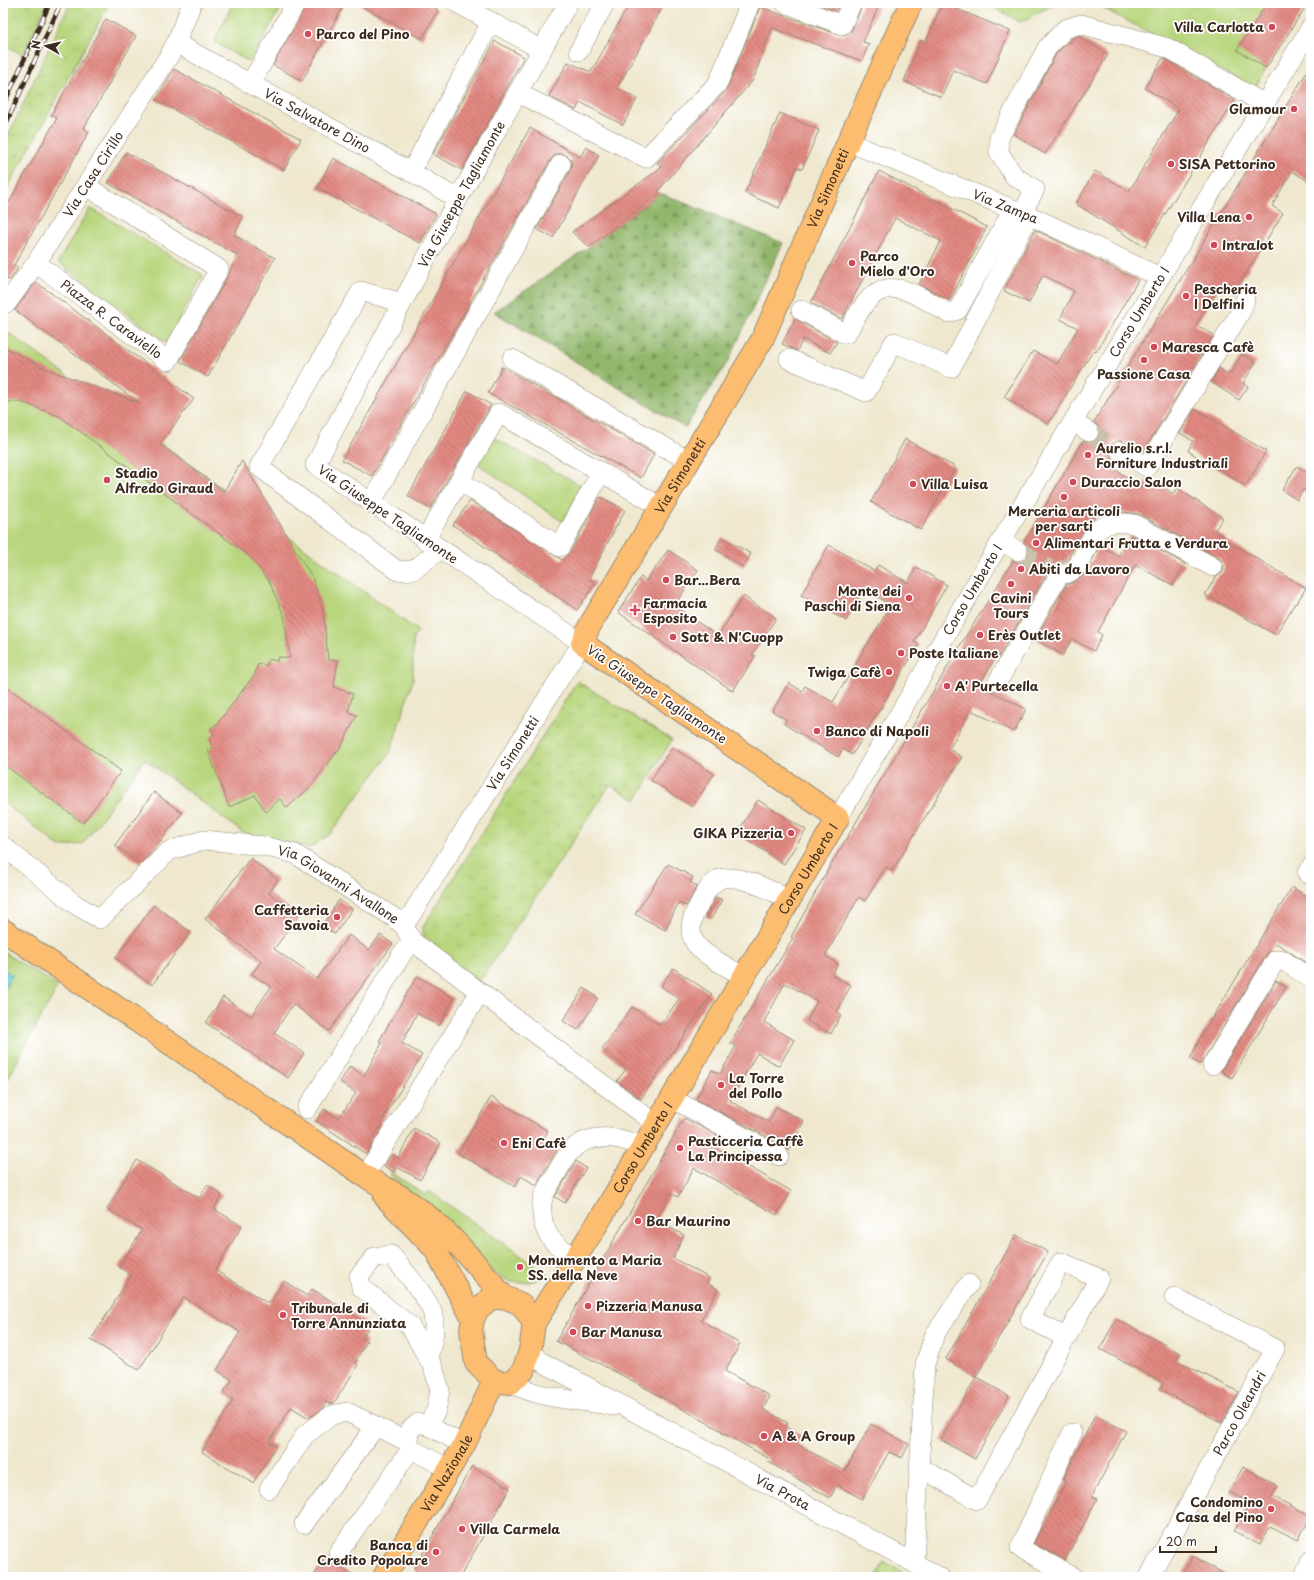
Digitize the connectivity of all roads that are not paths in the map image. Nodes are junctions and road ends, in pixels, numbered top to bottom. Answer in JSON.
{"nodes":[{"id":1,"x":192,"y":3,"type":"edge"},
{"id":2,"x":296,"y":3,"type":"edge"},
{"id":3,"x":457,"y":3,"type":"edge"},
{"id":4,"x":568,"y":3,"type":"edge"},
{"id":5,"x":605,"y":3,"type":"edge"},
{"id":6,"x":750,"y":3,"type":"edge"},
{"id":7,"x":785,"y":3,"type":"edge"},
{"id":8,"x":852,"y":3,"type":"edge"},
{"id":9,"x":911,"y":3,"type":"edge"},
{"id":10,"x":491,"y":22,"type":"junction"},
{"id":11,"x":1311,"y":27,"type":"edge"},
{"id":12,"x":176,"y":43,"type":"junction"},
{"id":13,"x":542,"y":50,"type":"junction"},
{"id":14,"x":579,"y":51,"type":"dead end"},
{"id":15,"x":251,"y":83,"type":"junction"},
{"id":16,"x":518,"y":93,"type":"junction"},
{"id":17,"x":1264,"y":104,"type":"junction"},
{"id":18,"x":848,"y":142,"type":"junction"},
{"id":19,"x":561,"y":164,"type":"dead end"},
{"id":20,"x":411,"y":172,"type":"junction"},
{"id":21,"x":86,"y":186,"type":"junction"},
{"id":22,"x":458,"y":199,"type":"junction"},
{"id":23,"x":1021,"y":213,"type":"junction"},
{"id":24,"x":36,"y":263,"type":"junction"},
{"id":25,"x":1160,"y":277,"type":"junction"},
{"id":26,"x":1245,"y":300,"type":"dead end"},
{"id":27,"x":7,"y":303,"type":"dead end"},
{"id":28,"x":402,"y":303,"type":"junction"},
{"id":29,"x":801,"y":310,"type":"dead end"},
{"id":30,"x":512,"y":359,"type":"dead end"},
{"id":31,"x":789,"y":359,"type":"dead end"},
{"id":32,"x":1073,"y":422,"type":"junction"},
{"id":33,"x":1089,"y":432,"type":"tunnel mouth"},
{"id":34,"x":1120,"y":451,"type":"tunnel mouth"},
{"id":35,"x":689,"y":461,"type":"junction"},
{"id":36,"x":601,"y":472,"type":"junction"},
{"id":37,"x":460,"y":481,"type":"junction"},
{"id":38,"x":371,"y":503,"type":"junction"},
{"id":39,"x":661,"y":507,"type":"junction"},
{"id":40,"x":1001,"y":541,"type":"junction"},
{"id":41,"x":433,"y":545,"type":"junction"},
{"id":42,"x":1018,"y":551,"type":"tunnel mouth"},
{"id":43,"x":1213,"y":567,"type":"dead end"},
{"id":44,"x":582,"y":643,"type":"junction"},
{"id":45,"x":998,"y":681,"type":"dead end"},
{"id":46,"x":838,"y":818,"type":"junction"},
{"id":47,"x":3,"y":846,"type":"edge"},
{"id":48,"x":1311,"y":867,"type":"edge"},
{"id":49,"x":1311,"y":875,"type":"edge"},
{"id":50,"x":788,"y":900,"type":"junction"},
{"id":51,"x":3,"y":930,"type":"edge"},
{"id":52,"x":408,"y":934,"type":"junction"},
{"id":53,"x":743,"y":976,"type":"junction"},
{"id":54,"x":1311,"y":979,"type":"edge"},
{"id":55,"x":480,"y":992,"type":"junction"},
{"id":56,"x":1212,"y":1065,"type":"dead end"},
{"id":57,"x":671,"y":1098,"type":"junction"},
{"id":58,"x":307,"y":1109,"type":"dead end"},
{"id":59,"x":656,"y":1124,"type":"junction"},
{"id":60,"x":642,"y":1147,"type":"junction"},
{"id":61,"x":779,"y":1156,"type":"dead end"},
{"id":62,"x":373,"y":1166,"type":"junction"},
{"id":63,"x":576,"y":1258,"type":"junction"},
{"id":64,"x":562,"y":1276,"type":"junction"},
{"id":65,"x":969,"y":1284,"type":"dead end"},
{"id":66,"x":1174,"y":1297,"type":"dead end"},
{"id":67,"x":513,"y":1300,"type":"junction"},
{"id":68,"x":473,"y":1319,"type":"junction"},
{"id":69,"x":534,"y":1323,"type":"junction"},
{"id":70,"x":1067,"y":1338,"type":"dead end"},
{"id":71,"x":530,"y":1351,"type":"junction"},
{"id":72,"x":428,"y":1357,"type":"junction"},
{"id":73,"x":502,"y":1382,"type":"junction"},
{"id":74,"x":626,"y":1408,"type":"junction"},
{"id":75,"x":426,"y":1425,"type":"junction"},
{"id":76,"x":376,"y":1426,"type":"junction"},
{"id":77,"x":1072,"y":1433,"type":"dead end"},
{"id":78,"x":409,"y":1445,"type":"junction"},
{"id":79,"x":464,"y":1445,"type":"junction"},
{"id":80,"x":921,"y":1468,"type":"junction"},
{"id":81,"x":449,"y":1469,"type":"junction"},
{"id":82,"x":269,"y":1489,"type":"dead end"},
{"id":83,"x":304,"y":1524,"type":"dead end"},
{"id":84,"x":338,"y":1554,"type":"dead end"},
{"id":85,"x":1311,"y":1560,"type":"edge"},
{"id":86,"x":914,"y":1563,"type":"junction"},
{"id":87,"x":384,"y":1577,"type":"edge"},
{"id":88,"x":940,"y":1577,"type":"edge"},
{"id":89,"x":1074,"y":1577,"type":"edge"},
{"id":90,"x":1149,"y":1577,"type":"edge"},
{"id":91,"x":1303,"y":1577,"type":"edge"}],
"edges":[{"from":1,"to":12,"type":"street","name":"Via Casa Cirillo"},
{"from":2,"to":15,"type":"street"},
{"from":3,"to":10,"type":"street"},
{"from":4,"to":13,"type":"street","name":"Via Giuseppe Tagliamonte"},
{"from":5,"to":14,"type":"street"},
{"from":6,"to":16,"type":"street"},
{"from":7,"to":8,"type":"street"},
{"from":9,"to":18,"type":"main road","name":"Via Simonetti"},
{"from":10,"to":13,"type":"street"},
{"from":10,"to":20,"type":"street"},
{"from":11,"to":17,"type":"street","name":"Corso Umberto I"},
{"from":12,"to":15,"type":"street","name":"Via Salvatore Dino"},
{"from":12,"to":21,"type":"street","name":"Via Casa Cirillo"},
{"from":13,"to":16,"type":"street","name":"Via Giuseppe Tagliamonte"},
{"from":15,"to":20,"type":"street","name":"Via Salvatore Dino"},
{"from":16,"to":22,"type":"street","name":"Via Giuseppe Tagliamonte"},
{"from":17,"to":23,"type":"street"},
{"from":17,"to":25,"type":"street","name":"Corso Umberto I"},
{"from":18,"to":23,"type":"street","name":"Via Zampa"},
{"from":18,"to":35,"type":"main road","name":"Via Simonetti"},
{"from":19,"to":38,"type":"street"},
{"from":20,"to":22,"type":"street","name":"Via Salvatore Dino"},
{"from":21,"to":24,"type":"street","name":"Via Casa Cirillo"},
{"from":21,"to":24,"type":"street","name":"Piazza R. Caraviello"},
{"from":22,"to":28,"type":"street","name":"Via Giuseppe Tagliamonte"},
{"from":23,"to":25,"type":"street","name":"Via Zampa"},
{"from":23,"to":29,"type":"street"},
{"from":23,"to":31,"type":"street"},
{"from":24,"to":27,"type":"street","name":"Via Casa Cirillo"},
{"from":25,"to":32,"type":"street","name":"Corso Umberto I"},
{"from":26,"to":34,"type":"street"},
{"from":28,"to":38,"type":"street","name":"Via Giuseppe Tagliamonte"},
{"from":28,"to":41,"type":"street"},
{"from":30,"to":35,"type":"street"},
{"from":32,"to":33,"type":"street"},
{"from":32,"to":40,"type":"street","name":"Corso Umberto I"},
{"from":35,"to":39,"type":"main road","name":"Via Simonetti"},
{"from":36,"to":37,"type":"street"},
{"from":36,"to":37,"type":"street"},
{"from":36,"to":39,"type":"street"},
{"from":37,"to":41,"type":"street"},
{"from":38,"to":41,"type":"street","name":"Via Giuseppe Tagliamonte"},
{"from":39,"to":44,"type":"main road","name":"Via Simonetti"},
{"from":40,"to":42,"type":"street"},
{"from":40,"to":46,"type":"street","name":"Corso Umberto I"},
{"from":41,"to":44,"type":"street","name":"Via Giuseppe Tagliamonte"},
{"from":43,"to":45,"type":"street"},
{"from":44,"to":46,"type":"main road","name":"Via Giuseppe Tagliamonte"},
{"from":44,"to":52,"type":"street","name":"Via Simonetti"},
{"from":46,"to":50,"type":"main road","name":"Corso Umberto I"},
{"from":47,"to":52,"type":"street","name":"Via Giovanni Avallone"},
{"from":48,"to":49,"type":"street"},
{"from":50,"to":53,"type":"main road","name":"Corso Umberto I"},
{"from":50,"to":53,"type":"street"},
{"from":51,"to":62,"type":"main road"},
{"from":52,"to":55,"type":"street","name":"Via Giovanni Avallone"},
{"from":52,"to":58,"type":"street","name":"Via Simonetti"},
{"from":53,"to":57,"type":"main road","name":"Corso Umberto I"},
{"from":54,"to":56,"type":"street"},
{"from":55,"to":59,"type":"street","name":"Via Giovanni Avallone"},
{"from":55,"to":62,"type":"street"},
{"from":57,"to":59,"type":"main road","name":"Corso Umberto I"},
{"from":57,"to":61,"type":"street"},
{"from":59,"to":60,"type":"main road","name":"Corso Umberto I"},
{"from":60,"to":63,"type":"main road","name":"Corso Umberto I"},
{"from":60,"to":63,"type":"street"},
{"from":62,"to":67,"type":"main road"},
{"from":62,"to":68,"type":"main road"},
{"from":63,"to":64,"type":"main road","name":"Corso Umberto I"},
{"from":64,"to":67,"type":"main road","name":"Corso Umberto I"},
{"from":64,"to":69,"type":"main road","name":"Corso Umberto I"},
{"from":65,"to":80,"type":"street"},
{"from":66,"to":90,"type":"street","name":"Parco Oleandri"},
{"from":67,"to":68,"type":"main road","name":"Corso Umberto I"},
{"from":67,"to":69,"type":"main road"},
{"from":68,"to":73,"type":"main road"},
{"from":69,"to":71,"type":"main road","name":"Corso Umberto I"},
{"from":70,"to":80,"type":"street"},
{"from":71,"to":73,"type":"main road","name":"Corso Umberto I"},
{"from":71,"to":74,"type":"street","name":"Via Prota"},
{"from":72,"to":72,"type":"street"},
{"from":72,"to":75,"type":"street"},
{"from":73,"to":74,"type":"street"},
{"from":73,"to":79,"type":"main road","name":"Via Nazionale"},
{"from":74,"to":86,"type":"street","name":"Via Prota"},
{"from":75,"to":78,"type":"street"},
{"from":75,"to":79,"type":"street"},
{"from":76,"to":78,"type":"street"},
{"from":76,"to":82,"type":"street"},
{"from":76,"to":83,"type":"street"},
{"from":77,"to":89,"type":"street"},
{"from":78,"to":81,"type":"street"},
{"from":78,"to":84,"type":"street"},
{"from":79,"to":81,"type":"main road","name":"Via Nazionale"},
{"from":80,"to":86,"type":"street"},
{"from":81,"to":87,"type":"main road","name":"Via Nazionale"},
{"from":85,"to":91,"type":"street"},
{"from":86,"to":88,"type":"street","name":"Via Prota"}]}
